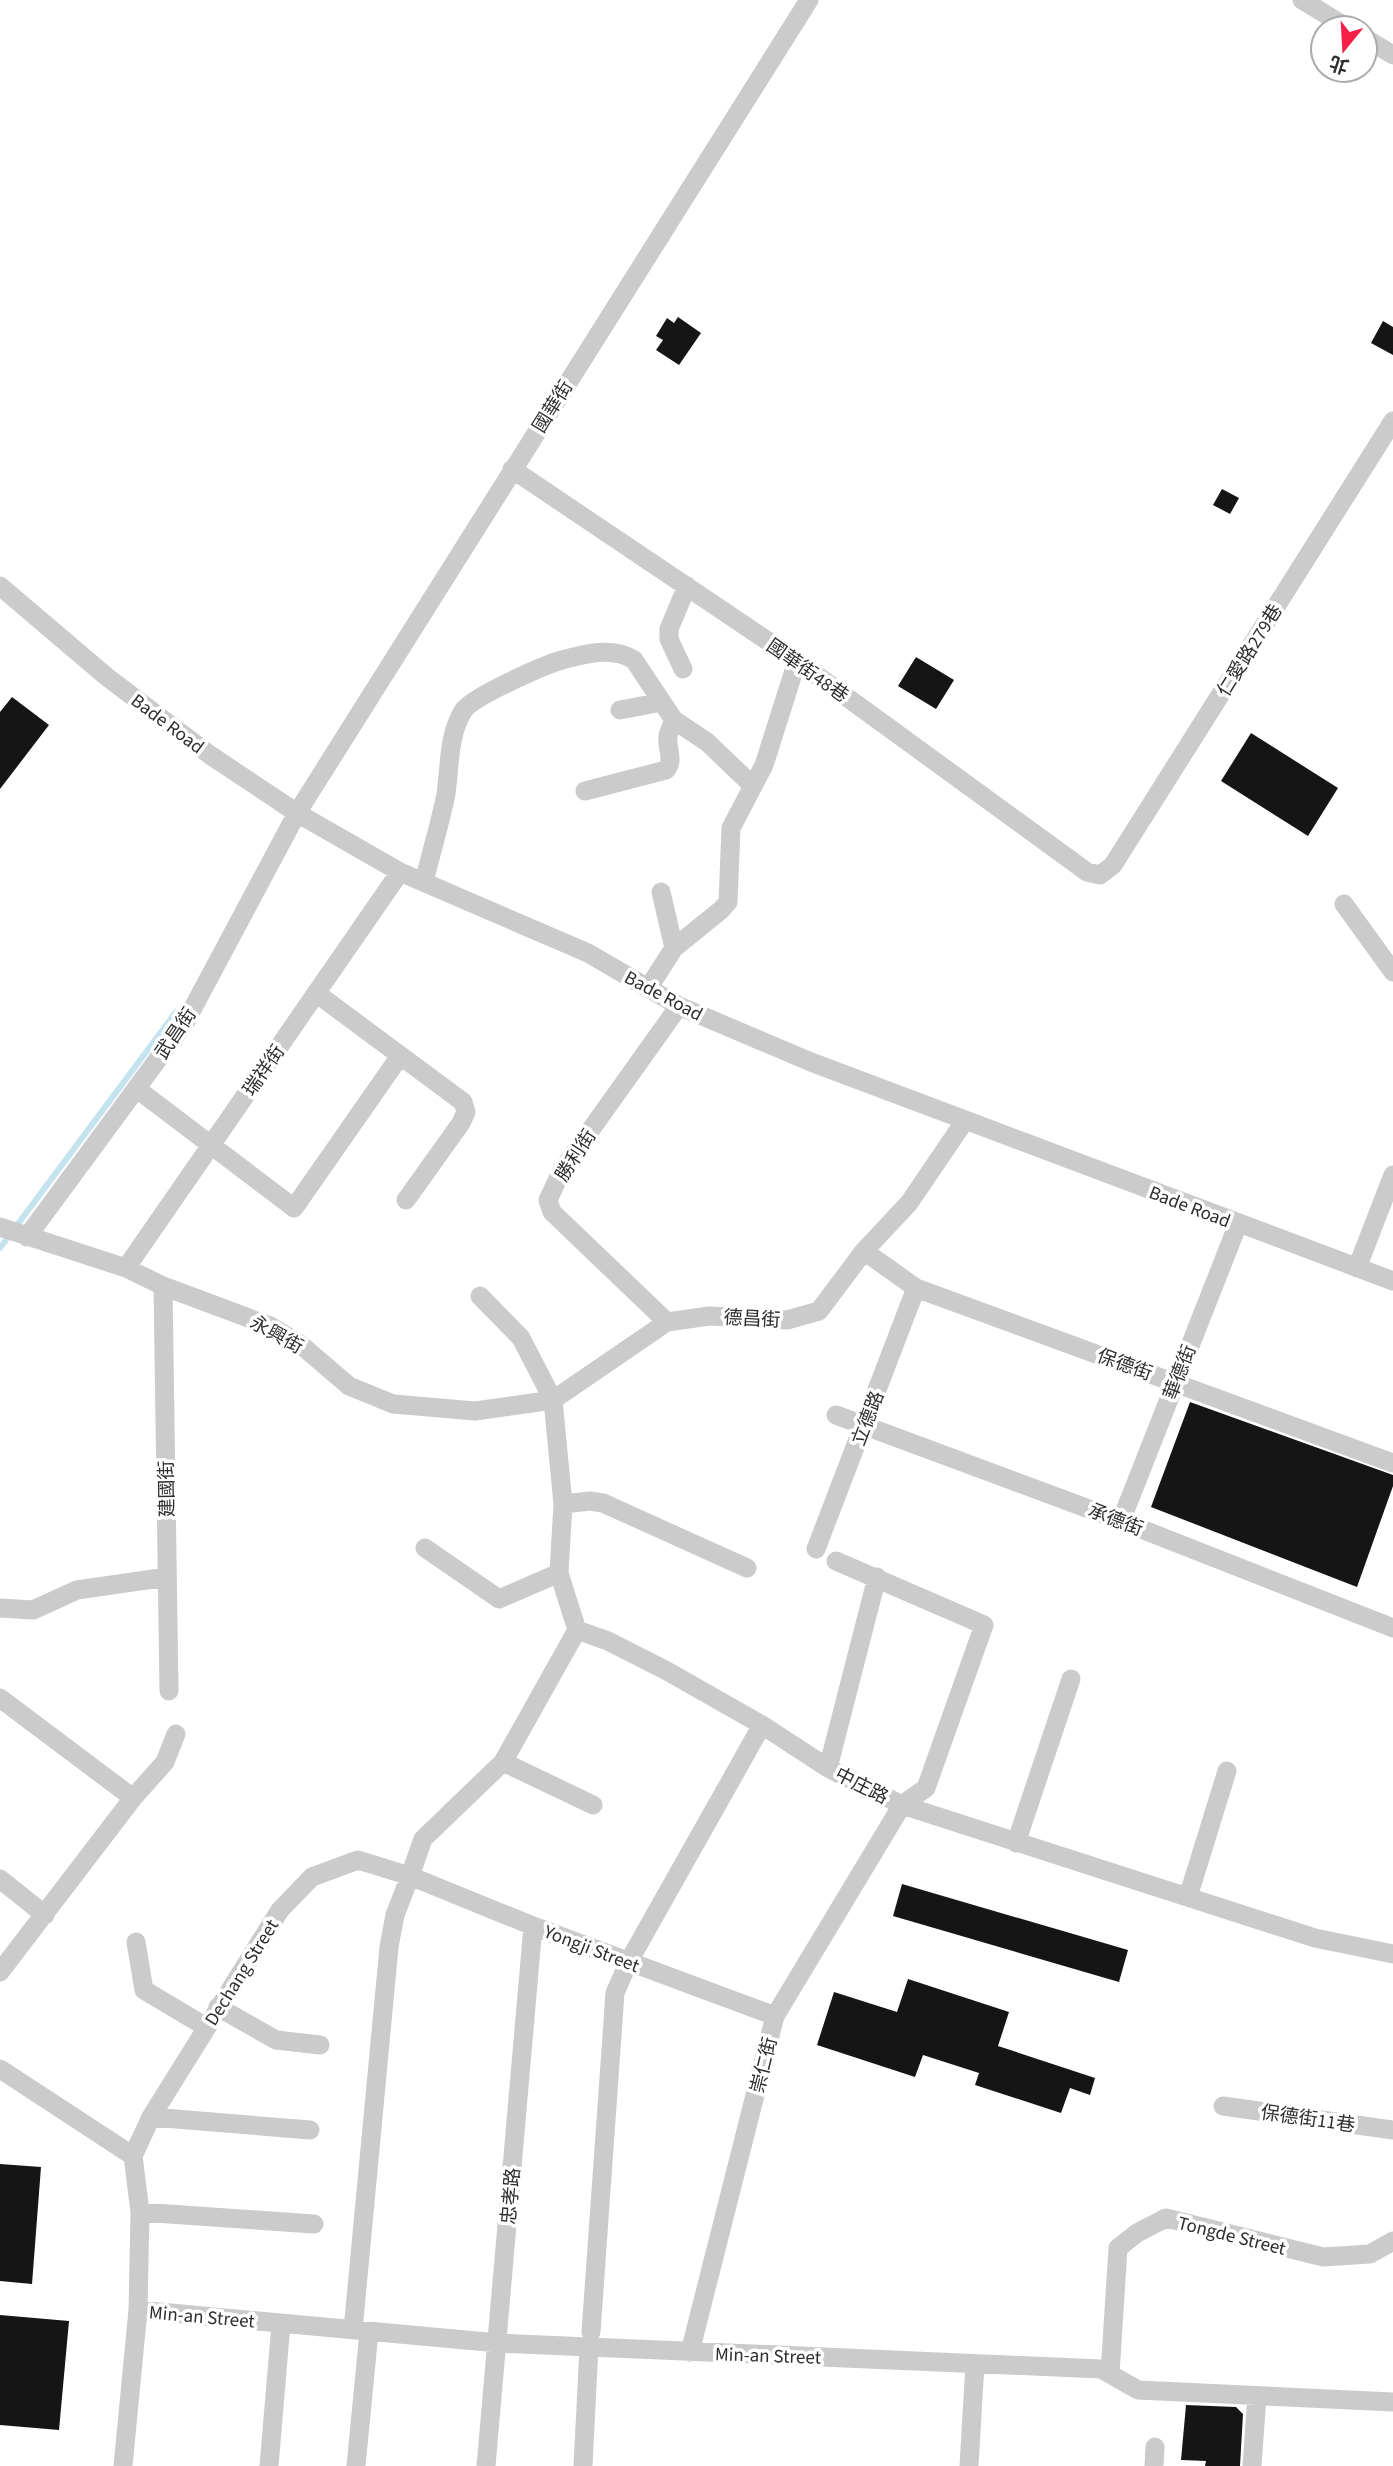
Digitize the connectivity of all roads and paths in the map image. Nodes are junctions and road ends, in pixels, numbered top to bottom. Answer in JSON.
{"nodes":[{"id":1,"x":810,"y":0,"type":"edge"},
{"id":2,"x":1302,"y":0,"type":"edge"},
{"id":3,"x":1325,"y":14,"type":"edge"},
{"id":4,"x":1393,"y":421,"type":"edge"},
{"id":5,"x":512,"y":469,"type":"junction"},
{"id":6,"x":0,"y":586,"type":"edge"},
{"id":7,"x":687,"y":586,"type":"junction"},
{"id":8,"x":797,"y":661,"type":"junction"},
{"id":9,"x":683,"y":669,"type":"dead end"},
{"id":10,"x":662,"y":702,"type":"junction"},
{"id":11,"x":620,"y":710,"type":"dead end"},
{"id":12,"x":674,"y":720,"type":"junction"},
{"id":13,"x":753,"y":786,"type":"junction"},
{"id":14,"x":585,"y":791,"type":"dead end"},
{"id":15,"x":297,"y":813,"type":"junction"},
{"id":16,"x":400,"y":872,"type":"junction"},
{"id":17,"x":1100,"y":875,"type":"joint"},
{"id":18,"x":424,"y":882,"type":"junction"},
{"id":19,"x":661,"y":892,"type":"dead end"},
{"id":20,"x":1344,"y":904,"type":"dead end"},
{"id":21,"x":674,"y":948,"type":"junction"},
{"id":22,"x":1393,"y":972,"type":"edge"},
{"id":23,"x":649,"y":987,"type":"junction"},
{"id":24,"x":316,"y":993,"type":"junction"},
{"id":25,"x":680,"y":1006,"type":"junction"},
{"id":26,"x":400,"y":1055,"type":"junction"},
{"id":27,"x":137,"y":1089,"type":"junction"},
{"id":28,"x":964,"y":1122,"type":"junction"},
{"id":29,"x":211,"y":1146,"type":"junction"},
{"id":30,"x":1393,"y":1175,"type":"edge"},
{"id":31,"x":406,"y":1200,"type":"dead end"},
{"id":32,"x":1238,"y":1224,"type":"junction"},
{"id":33,"x":13,"y":1232,"type":"edge"},
{"id":34,"x":864,"y":1251,"type":"junction"},
{"id":35,"x":126,"y":1268,"type":"junction"},
{"id":36,"x":1357,"y":1268,"type":"junction"},
{"id":37,"x":1393,"y":1282,"type":"edge"},
{"id":38,"x":163,"y":1286,"type":"junction"},
{"id":39,"x":916,"y":1287,"type":"junction"},
{"id":40,"x":480,"y":1296,"type":"dead end"},
{"id":41,"x":667,"y":1322,"type":"junction"},
{"id":42,"x":1176,"y":1382,"type":"junction"},
{"id":43,"x":553,"y":1400,"type":"junction"},
{"id":44,"x":836,"y":1415,"type":"dead end"},
{"id":45,"x":864,"y":1425,"type":"junction"},
{"id":46,"x":1393,"y":1463,"type":"edge"},
{"id":47,"x":563,"y":1504,"type":"junction"},
{"id":48,"x":1121,"y":1521,"type":"junction"},
{"id":49,"x":425,"y":1548,"type":"dead end"},
{"id":50,"x":816,"y":1549,"type":"dead end"},
{"id":51,"x":836,"y":1561,"type":"dead end"},
{"id":52,"x":747,"y":1568,"type":"dead end"},
{"id":53,"x":559,"y":1573,"type":"junction"},
{"id":54,"x":167,"y":1577,"type":"junction"},
{"id":55,"x":877,"y":1577,"type":"junction"},
{"id":56,"x":0,"y":1608,"type":"edge"},
{"id":57,"x":1393,"y":1628,"type":"edge"},
{"id":58,"x":577,"y":1630,"type":"junction"},
{"id":59,"x":1071,"y":1679,"type":"dead end"},
{"id":60,"x":169,"y":1691,"type":"dead end"},
{"id":61,"x":0,"y":1698,"type":"edge"},
{"id":62,"x":762,"y":1725,"type":"junction"},
{"id":63,"x":176,"y":1734,"type":"dead end"},
{"id":64,"x":503,"y":1762,"type":"junction"},
{"id":65,"x":828,"y":1768,"type":"junction"},
{"id":66,"x":1227,"y":1771,"type":"dead end"},
{"id":67,"x":134,"y":1798,"type":"junction"},
{"id":68,"x":593,"y":1805,"type":"dead end"},
{"id":69,"x":902,"y":1805,"type":"junction"},
{"id":70,"x":1016,"y":1843,"type":"junction"},
{"id":71,"x":410,"y":1876,"type":"junction"},
{"id":72,"x":0,"y":1880,"type":"edge"},
{"id":73,"x":1188,"y":1897,"type":"junction"},
{"id":74,"x":45,"y":1915,"type":"junction"},
{"id":75,"x":533,"y":1926,"type":"junction"},
{"id":76,"x":136,"y":1942,"type":"dead end"},
{"id":77,"x":1393,"y":1954,"type":"edge"},
{"id":78,"x":629,"y":1961,"type":"junction"},
{"id":79,"x":0,"y":1972,"type":"edge"},
{"id":80,"x":218,"y":2007,"type":"junction"},
{"id":81,"x":775,"y":2016,"type":"junction"},
{"id":82,"x":206,"y":2027,"type":"junction"},
{"id":83,"x":320,"y":2045,"type":"dead end"},
{"id":84,"x":0,"y":2069,"type":"edge"},
{"id":85,"x":1223,"y":2106,"type":"dead end"},
{"id":86,"x":151,"y":2117,"type":"junction"},
{"id":87,"x":310,"y":2130,"type":"dead end"},
{"id":88,"x":1393,"y":2130,"type":"edge"},
{"id":89,"x":133,"y":2156,"type":"junction"},
{"id":90,"x":140,"y":2212,"type":"junction"},
{"id":91,"x":314,"y":2224,"type":"dead end"},
{"id":92,"x":1393,"y":2241,"type":"edge"},
{"id":93,"x":138,"y":2311,"type":"junction"},
{"id":94,"x":281,"y":2324,"type":"junction"},
{"id":95,"x":361,"y":2331,"type":"junction"},
{"id":96,"x":590,"y":2340,"type":"junction"},
{"id":97,"x":498,"y":2343,"type":"junction"},
{"id":98,"x":690,"y":2352,"type":"junction"},
{"id":99,"x":975,"y":2364,"type":"junction"},
{"id":100,"x":1110,"y":2375,"type":"junction"},
{"id":101,"x":1257,"y":2396,"type":"junction"},
{"id":102,"x":1393,"y":2402,"type":"edge"},
{"id":103,"x":123,"y":2466,"type":"edge"},
{"id":104,"x":269,"y":2466,"type":"edge"},
{"id":105,"x":356,"y":2466,"type":"edge"},
{"id":106,"x":486,"y":2466,"type":"edge"},
{"id":107,"x":583,"y":2466,"type":"edge"},
{"id":108,"x":969,"y":2466,"type":"edge"},
{"id":109,"x":1252,"y":2466,"type":"edge"}],
"edges":[{"from":1,"to":5,"type":"street","name":"國華街"},
{"from":2,"to":3,"type":"street"},
{"from":4,"to":17,"type":"street","name":"仁愛路279巷"},
{"from":5,"to":7,"type":"street","name":"國華街48巷"},
{"from":5,"to":15,"type":"street","name":"國華街"},
{"from":6,"to":15,"type":"street","name":"Bade Road"},
{"from":7,"to":8,"type":"street","name":"國華街48巷"},
{"from":7,"to":9,"type":"street"},
{"from":8,"to":13,"type":"street"},
{"from":8,"to":17,"type":"street","name":"國華街48巷"},
{"from":10,"to":11,"type":"street"},
{"from":10,"to":12,"type":"street"},
{"from":10,"to":18,"type":"street"},
{"from":12,"to":13,"type":"street"},
{"from":12,"to":14,"type":"street"},
{"from":13,"to":21,"type":"street"},
{"from":15,"to":16,"type":"street","name":"Bade Road"},
{"from":15,"to":27,"type":"street","name":"武昌街"},
{"from":16,"to":18,"type":"street","name":"Bade Road"},
{"from":16,"to":24,"type":"street","name":"瑞祥街"},
{"from":18,"to":23,"type":"street","name":"Bade Road"},
{"from":19,"to":21,"type":"street"},
{"from":20,"to":22,"type":"street"},
{"from":21,"to":23,"type":"street"},
{"from":23,"to":25,"type":"street","name":"Bade Road"},
{"from":24,"to":26,"type":"street"},
{"from":24,"to":29,"type":"street","name":"瑞祥街"},
{"from":25,"to":28,"type":"street","name":"Bade Road"},
{"from":25,"to":41,"type":"street","name":"勝利街"},
{"from":26,"to":29,"type":"street"},
{"from":26,"to":31,"type":"street"},
{"from":27,"to":29,"type":"street"},
{"from":27,"to":33,"type":"street","name":"武昌街"},
{"from":28,"to":32,"type":"street","name":"Bade Road"},
{"from":28,"to":34,"type":"street","name":"德昌街"},
{"from":29,"to":35,"type":"street","name":"瑞祥街"},
{"from":30,"to":36,"type":"street"},
{"from":32,"to":36,"type":"street","name":"Bade Road"},
{"from":32,"to":42,"type":"street","name":"華德街"},
{"from":33,"to":35,"type":"street","name":"永興街"},
{"from":34,"to":39,"type":"street","name":"保德街"},
{"from":34,"to":41,"type":"street","name":"德昌街"},
{"from":35,"to":38,"type":"street","name":"永興街"},
{"from":36,"to":37,"type":"street","name":"Bade Road"},
{"from":38,"to":43,"type":"street","name":"永興街"},
{"from":38,"to":54,"type":"street","name":"建國街"},
{"from":39,"to":42,"type":"street","name":"保德街"},
{"from":39,"to":45,"type":"street","name":"立德路"},
{"from":40,"to":43,"type":"street"},
{"from":41,"to":43,"type":"street","name":"德昌街"},
{"from":42,"to":46,"type":"street","name":"保德街"},
{"from":42,"to":48,"type":"street","name":"華德街"},
{"from":43,"to":47,"type":"street"},
{"from":44,"to":45,"type":"street","name":"承德街"},
{"from":45,"to":48,"type":"street","name":"承德街"},
{"from":45,"to":50,"type":"street","name":"立德路"},
{"from":47,"to":52,"type":"street"},
{"from":47,"to":53,"type":"street"},
{"from":48,"to":57,"type":"street","name":"承德街"},
{"from":49,"to":53,"type":"street"},
{"from":51,"to":55,"type":"street"},
{"from":53,"to":58,"type":"street"},
{"from":54,"to":56,"type":"street"},
{"from":54,"to":60,"type":"street","name":"建國街"},
{"from":55,"to":65,"type":"street"},
{"from":55,"to":69,"type":"street","name":"崇仁街"},
{"from":58,"to":62,"type":"street","name":"中庄路"},
{"from":58,"to":64,"type":"street"},
{"from":59,"to":70,"type":"street"},
{"from":61,"to":67,"type":"street"},
{"from":62,"to":65,"type":"street","name":"中庄路"},
{"from":62,"to":78,"type":"street"},
{"from":63,"to":67,"type":"street"},
{"from":64,"to":68,"type":"street"},
{"from":64,"to":71,"type":"street"},
{"from":65,"to":69,"type":"street","name":"中庄路"},
{"from":66,"to":73,"type":"street"},
{"from":67,"to":74,"type":"street"},
{"from":69,"to":70,"type":"street","name":"中庄路"},
{"from":69,"to":81,"type":"street","name":"崇仁街"},
{"from":70,"to":73,"type":"street","name":"中庄路"},
{"from":71,"to":75,"type":"street","name":"Yongji Street"},
{"from":71,"to":80,"type":"street","name":"Dechang Street"},
{"from":71,"to":95,"type":"street"},
{"from":72,"to":74,"type":"street"},
{"from":73,"to":77,"type":"street","name":"中庄路"},
{"from":74,"to":79,"type":"street"},
{"from":75,"to":78,"type":"street","name":"Yongji Street"},
{"from":75,"to":97,"type":"street","name":"忠孝路"},
{"from":76,"to":82,"type":"street"},
{"from":78,"to":81,"type":"street","name":"Yongji Street"},
{"from":78,"to":96,"type":"street"},
{"from":80,"to":82,"type":"street","name":"Dechang Street"},
{"from":80,"to":83,"type":"street"},
{"from":81,"to":98,"type":"street","name":"崇仁街"},
{"from":82,"to":86,"type":"street","name":"Dechang Street"},
{"from":84,"to":89,"type":"street"},
{"from":85,"to":88,"type":"street","name":"保德街11巷"},
{"from":86,"to":87,"type":"street"},
{"from":86,"to":89,"type":"street","name":"Dechang Street"},
{"from":89,"to":90,"type":"street"},
{"from":90,"to":91,"type":"street"},
{"from":90,"to":93,"type":"street"},
{"from":92,"to":100,"type":"street","name":"Tongde Street"},
{"from":93,"to":94,"type":"street","name":"Min-an Street"},
{"from":93,"to":103,"type":"street"},
{"from":94,"to":95,"type":"street","name":"Min-an Street"},
{"from":94,"to":104,"type":"street"},
{"from":95,"to":97,"type":"street","name":"Min-an Street"},
{"from":95,"to":105,"type":"street"},
{"from":96,"to":97,"type":"street","name":"Min-an Street"},
{"from":96,"to":98,"type":"street","name":"Min-an Street"},
{"from":96,"to":107,"type":"street"},
{"from":97,"to":106,"type":"street","name":"忠孝路"},
{"from":98,"to":99,"type":"street","name":"Min-an Street"},
{"from":99,"to":100,"type":"street","name":"Min-an Street"},
{"from":99,"to":108,"type":"street"},
{"from":100,"to":101,"type":"street","name":"Min-an Street"},
{"from":101,"to":102,"type":"street","name":"Min-an Street"},
{"from":101,"to":109,"type":"street"}]}
